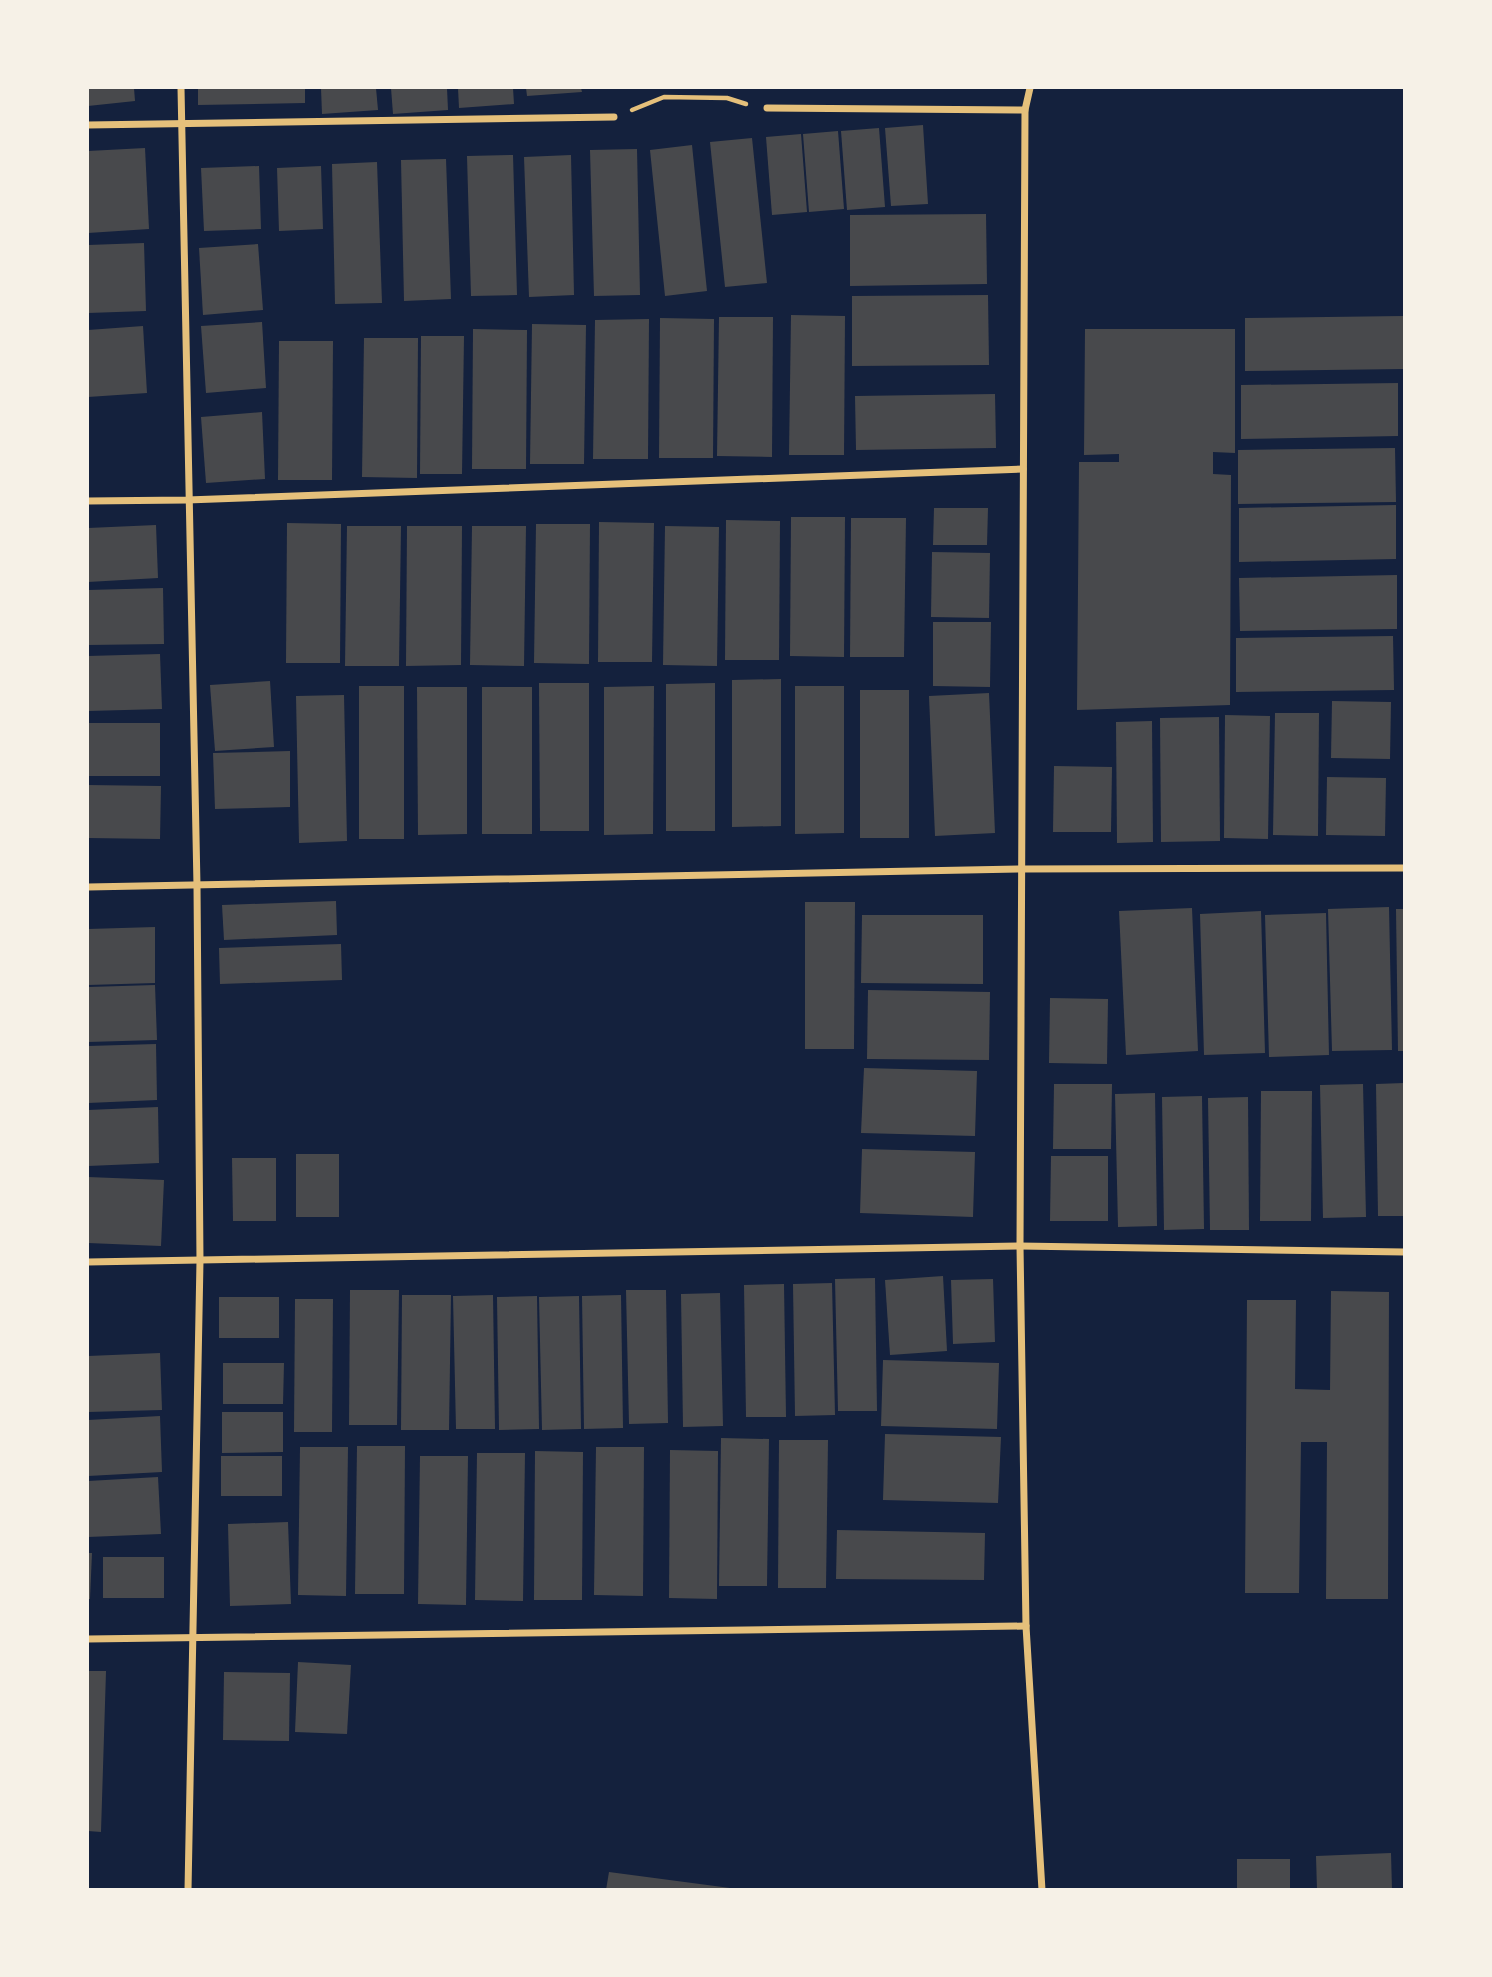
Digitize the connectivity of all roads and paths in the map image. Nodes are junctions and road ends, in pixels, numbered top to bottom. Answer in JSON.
{"nodes":[{"id":1,"x":181,"y":88,"type":"edge"},
{"id":2,"x":1030,"y":88,"type":"edge"},
{"id":3,"x":768,"y":108,"type":"joint"},
{"id":4,"x":1025,"y":110,"type":"junction"},
{"id":5,"x":614,"y":117,"type":"joint"},
{"id":6,"x":181,"y":124,"type":"junction"},
{"id":7,"x":88,"y":125,"type":"edge"},
{"id":8,"x":1023,"y":469,"type":"junction"},
{"id":9,"x":187,"y":500,"type":"junction"},
{"id":10,"x":88,"y":501,"type":"edge"},
{"id":11,"x":1405,"y":868,"type":"edge"},
{"id":12,"x":1022,"y":869,"type":"junction"},
{"id":13,"x":197,"y":886,"type":"junction"},
{"id":14,"x":88,"y":887,"type":"edge"},
{"id":15,"x":1020,"y":1246,"type":"junction"},
{"id":16,"x":1405,"y":1252,"type":"edge"},
{"id":17,"x":200,"y":1261,"type":"junction"},
{"id":18,"x":88,"y":1262,"type":"edge"},
{"id":19,"x":1027,"y":1626,"type":"junction"},
{"id":20,"x":193,"y":1638,"type":"junction"},
{"id":21,"x":88,"y":1639,"type":"edge"},
{"id":22,"x":188,"y":1889,"type":"edge"},
{"id":23,"x":1042,"y":1889,"type":"edge"}],
"edges":[{"from":1,"to":6,"type":"street"},
{"from":2,"to":4,"type":"street"},
{"from":3,"to":4,"type":"street"},
{"from":3,"to":5,"type":"path"},
{"from":4,"to":8,"type":"street"},
{"from":5,"to":6,"type":"street"},
{"from":6,"to":7,"type":"street"},
{"from":6,"to":9,"type":"street"},
{"from":8,"to":9,"type":"street"},
{"from":8,"to":12,"type":"street"},
{"from":9,"to":10,"type":"street"},
{"from":9,"to":13,"type":"street"},
{"from":11,"to":12,"type":"street"},
{"from":12,"to":13,"type":"street"},
{"from":12,"to":15,"type":"street"},
{"from":13,"to":14,"type":"street"},
{"from":13,"to":17,"type":"street"},
{"from":15,"to":16,"type":"street"},
{"from":15,"to":17,"type":"street"},
{"from":15,"to":19,"type":"street"},
{"from":17,"to":18,"type":"street"},
{"from":17,"to":20,"type":"street"},
{"from":19,"to":20,"type":"street"},
{"from":19,"to":23,"type":"street"},
{"from":20,"to":21,"type":"street"},
{"from":20,"to":22,"type":"street"}]}
